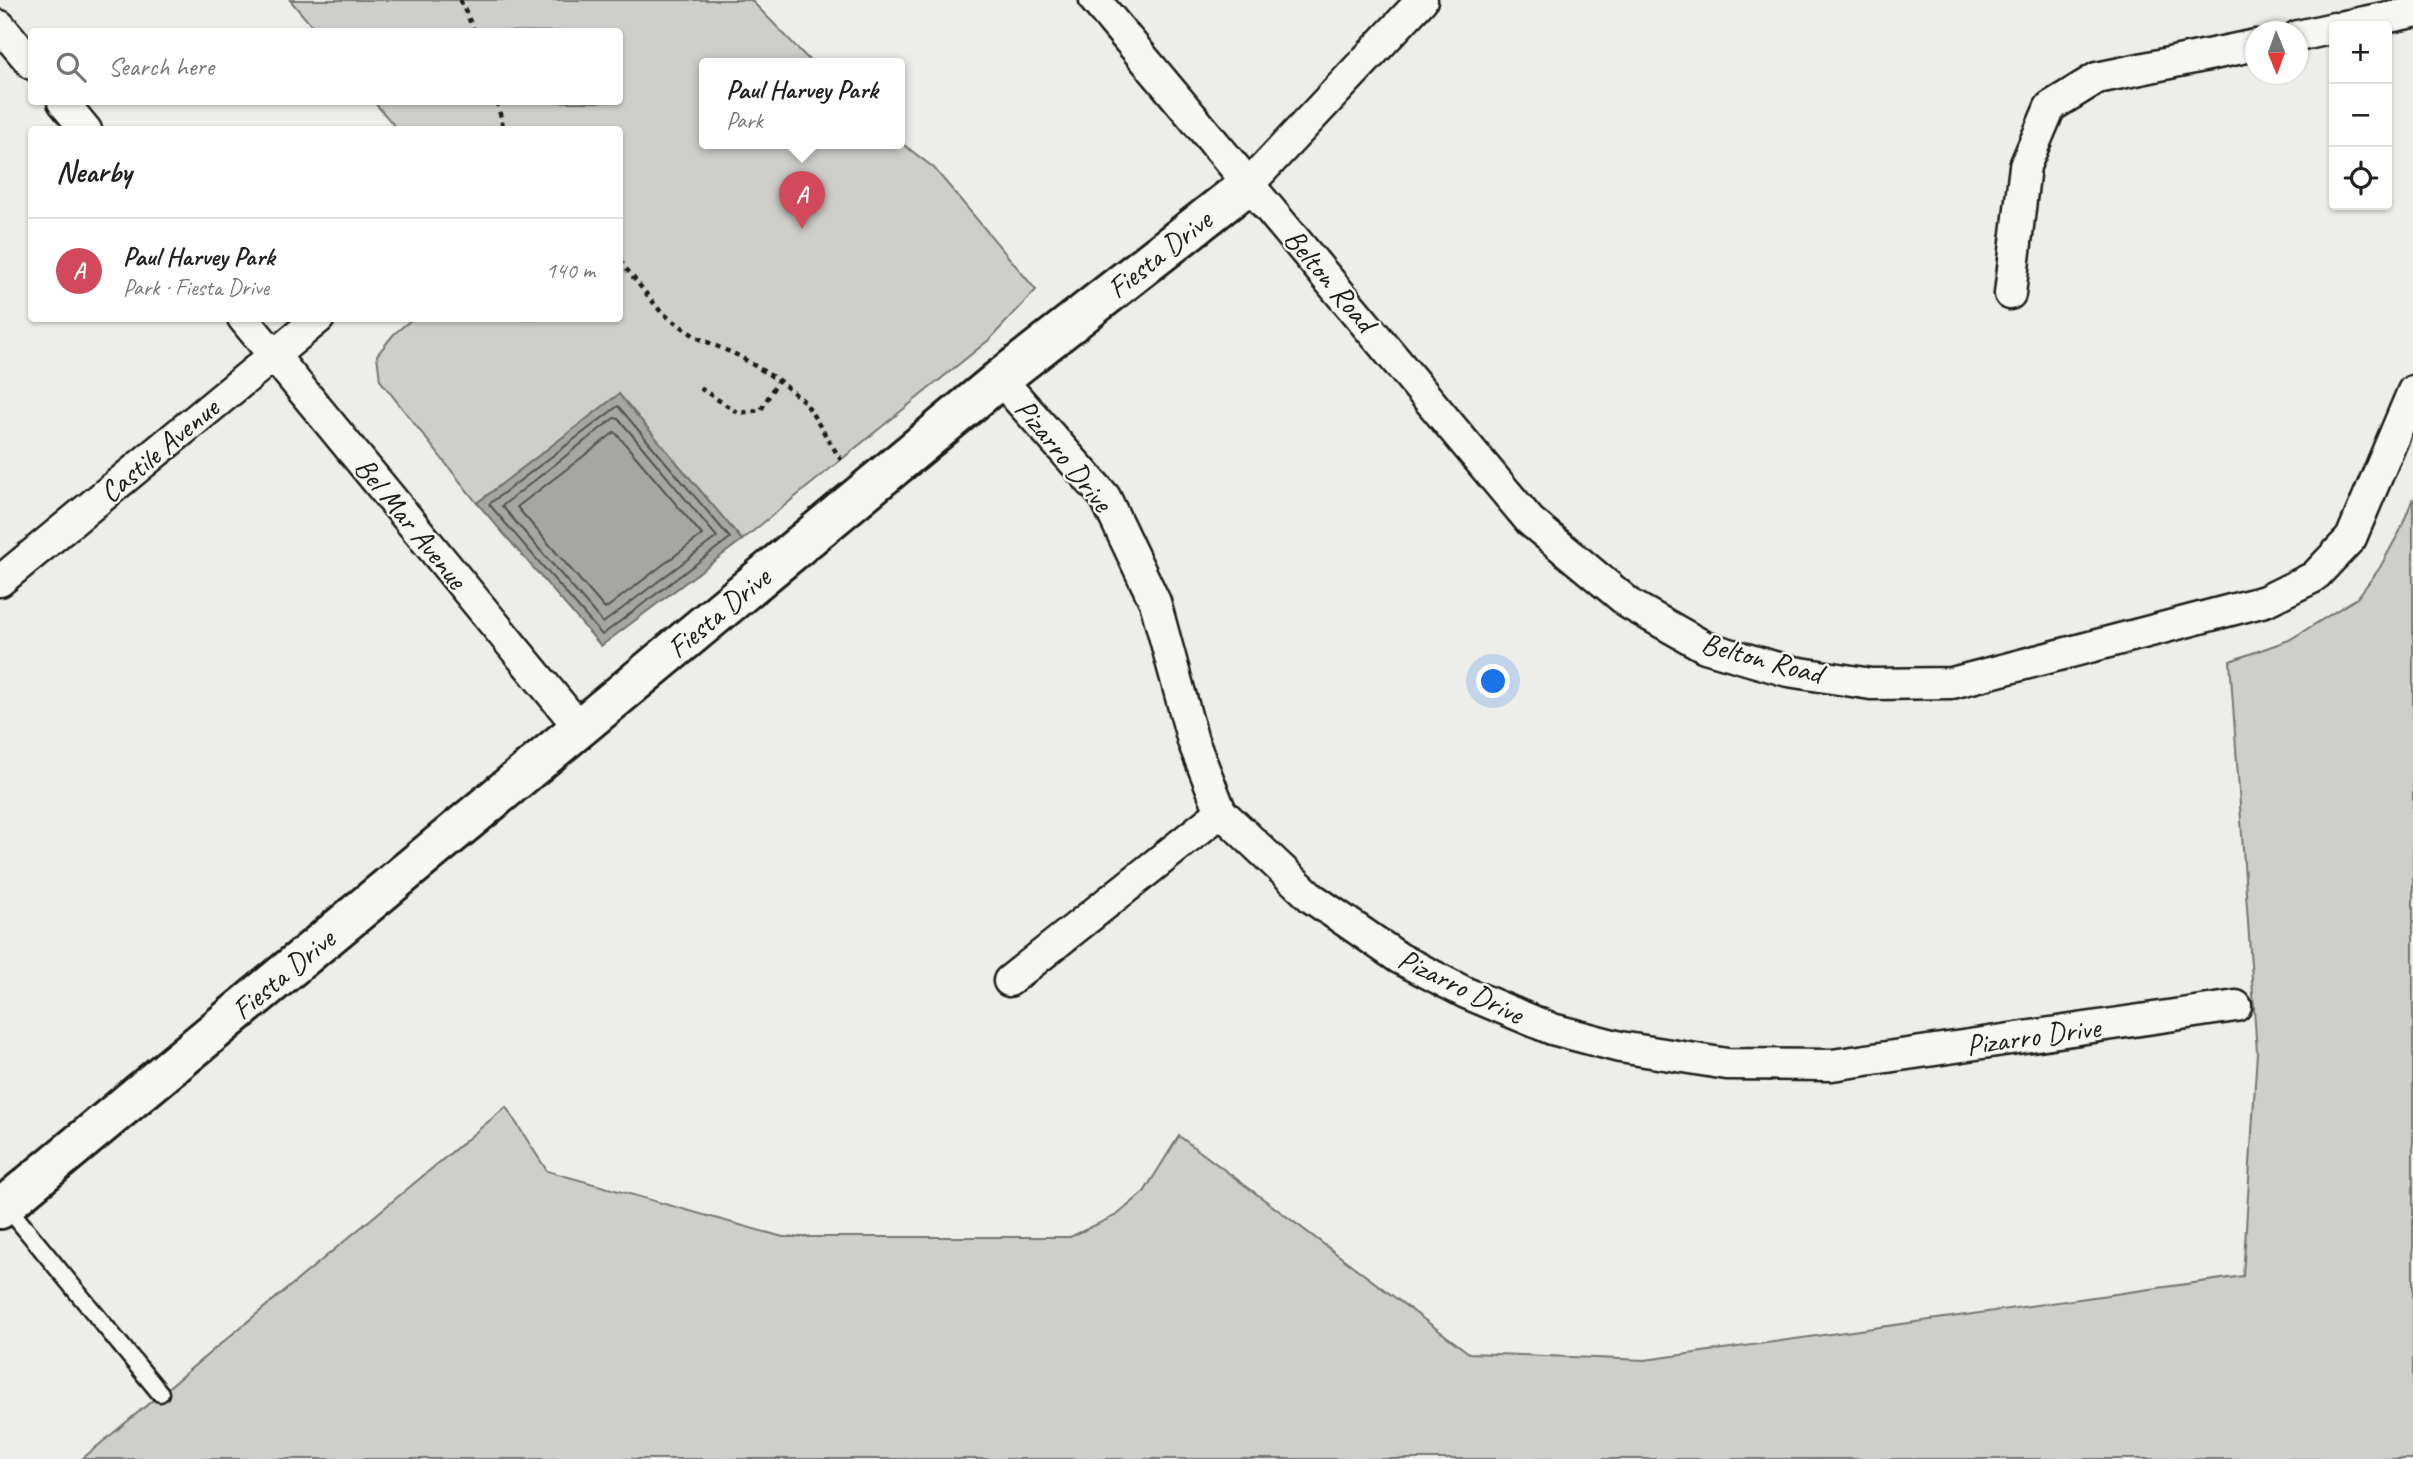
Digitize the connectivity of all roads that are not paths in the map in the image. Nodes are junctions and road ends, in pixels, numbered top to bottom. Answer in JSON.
{"nodes":[{"id":1,"x":1095,"y":0,"type":"edge"},
{"id":2,"x":1422,"y":0,"type":"edge"},
{"id":3,"x":2413,"y":12,"type":"edge"},
{"id":4,"x":2369,"y":21,"type":"edge"},
{"id":5,"x":0,"y":26,"type":"edge"},
{"id":6,"x":2329,"y":30,"type":"edge"},
{"id":7,"x":2308,"y":34,"type":"edge"},
{"id":8,"x":2245,"y":47,"type":"edge"},
{"id":9,"x":28,"y":59,"type":"edge"},
{"id":10,"x":65,"y":105,"type":"edge"},
{"id":11,"x":83,"y":126,"type":"edge"},
{"id":12,"x":1250,"y":183,"type":"junction"},
{"id":13,"x":2010,"y":294,"type":"dead end"},
{"id":14,"x":246,"y":322,"type":"edge"},
{"id":15,"x":313,"y":322,"type":"edge"},
{"id":16,"x":274,"y":355,"type":"junction"},
{"id":17,"x":1000,"y":379,"type":"junction"},
{"id":18,"x":2413,"y":391,"type":"edge"},
{"id":19,"x":0,"y":581,"type":"edge"},
{"id":20,"x":579,"y":727,"type":"junction"},
{"id":21,"x":1221,"y":812,"type":"junction"},
{"id":22,"x":1009,"y":981,"type":"dead end"},
{"id":23,"x":2236,"y":1006,"type":"dead end"},
{"id":24,"x":2,"y":1204,"type":"edge"},
{"id":25,"x":160,"y":1393,"type":"dead end"}],
"edges":[{"from":1,"to":12,"type":"street","name":"Belton Road"},
{"from":2,"to":12,"type":"street","name":"Fiesta Drive"},
{"from":3,"to":4,"type":"street"},
{"from":5,"to":9,"type":"street"},
{"from":6,"to":7,"type":"street"},
{"from":8,"to":13,"type":"street"},
{"from":10,"to":11,"type":"street"},
{"from":12,"to":17,"type":"street","name":"Fiesta Drive"},
{"from":12,"to":18,"type":"street","name":"Belton Road"},
{"from":14,"to":16,"type":"street","name":"Bel Mar Avenue"},
{"from":15,"to":16,"type":"street","name":"Castile Avenue"},
{"from":16,"to":19,"type":"street","name":"Castile Avenue"},
{"from":16,"to":20,"type":"street","name":"Bel Mar Avenue"},
{"from":17,"to":20,"type":"street","name":"Fiesta Drive"},
{"from":17,"to":21,"type":"street","name":"Pizarro Drive"},
{"from":20,"to":24,"type":"street","name":"Fiesta Drive"},
{"from":21,"to":22,"type":"street"},
{"from":21,"to":23,"type":"street","name":"Pizarro Drive"},
{"from":24,"to":25,"type":"lane"}]}
